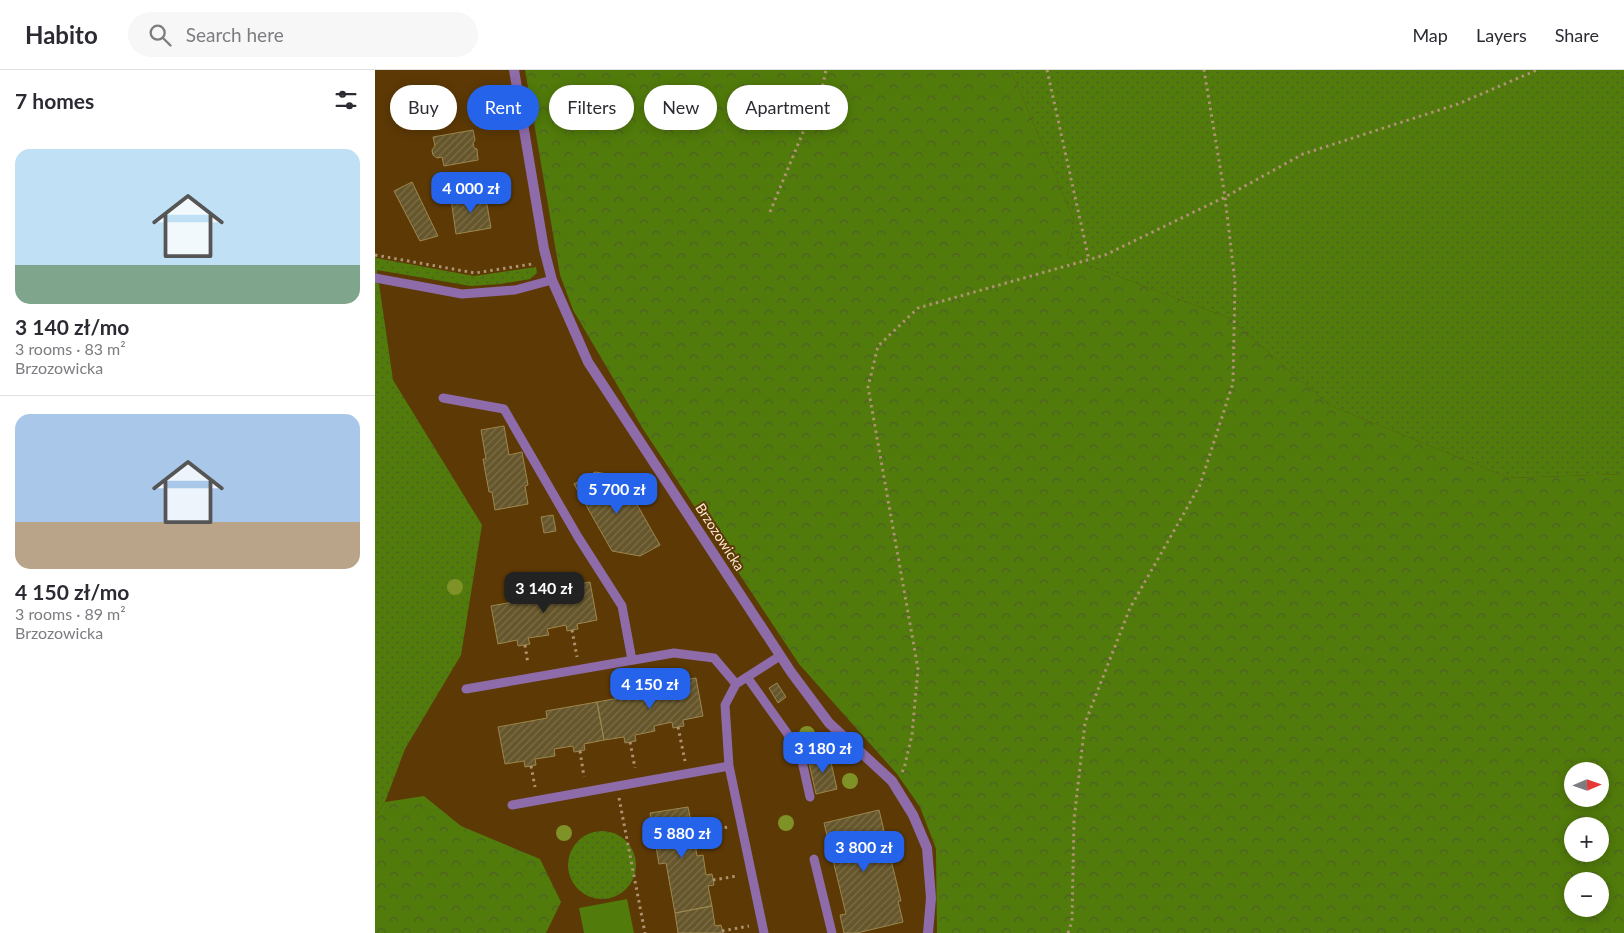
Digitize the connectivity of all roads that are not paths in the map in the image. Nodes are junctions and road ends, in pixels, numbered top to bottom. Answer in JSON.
{"nodes":[{"id":1,"x":514,"y":70,"type":"edge"},
{"id":2,"x":375,"y":278,"type":"edge"},
{"id":3,"x":552,"y":280,"type":"junction"},
{"id":4,"x":443,"y":398,"type":"dead end"},
{"id":5,"x":780,"y":656,"type":"junction"},
{"id":6,"x":632,"y":660,"type":"junction"},
{"id":7,"x":747,"y":676,"type":"junction"},
{"id":8,"x":735,"y":684,"type":"junction"},
{"id":9,"x":466,"y":690,"type":"dead end"},
{"id":10,"x":729,"y":766,"type":"junction"},
{"id":11,"x":810,"y":797,"type":"dead end"},
{"id":12,"x":512,"y":805,"type":"dead end"},
{"id":13,"x":814,"y":859,"type":"dead end"},
{"id":14,"x":763,"y":928,"type":"edge"},
{"id":15,"x":832,"y":933,"type":"edge"},
{"id":16,"x":928,"y":933,"type":"edge"}],
"edges":[{"from":1,"to":3,"type":"street","name":"Brzozowicka"},
{"from":2,"to":3,"type":"lane"},
{"from":3,"to":5,"type":"street","name":"Brzozowicka"},
{"from":4,"to":6,"type":"lane"},
{"from":5,"to":7,"type":"lane"},
{"from":5,"to":16,"type":"street","name":"Brzozowicka"},
{"from":6,"to":8,"type":"lane"},
{"from":6,"to":9,"type":"lane"},
{"from":7,"to":8,"type":"lane"},
{"from":7,"to":11,"type":"lane"},
{"from":8,"to":10,"type":"lane"},
{"from":10,"to":12,"type":"lane"},
{"from":10,"to":14,"type":"lane"},
{"from":13,"to":15,"type":"lane"}]}
